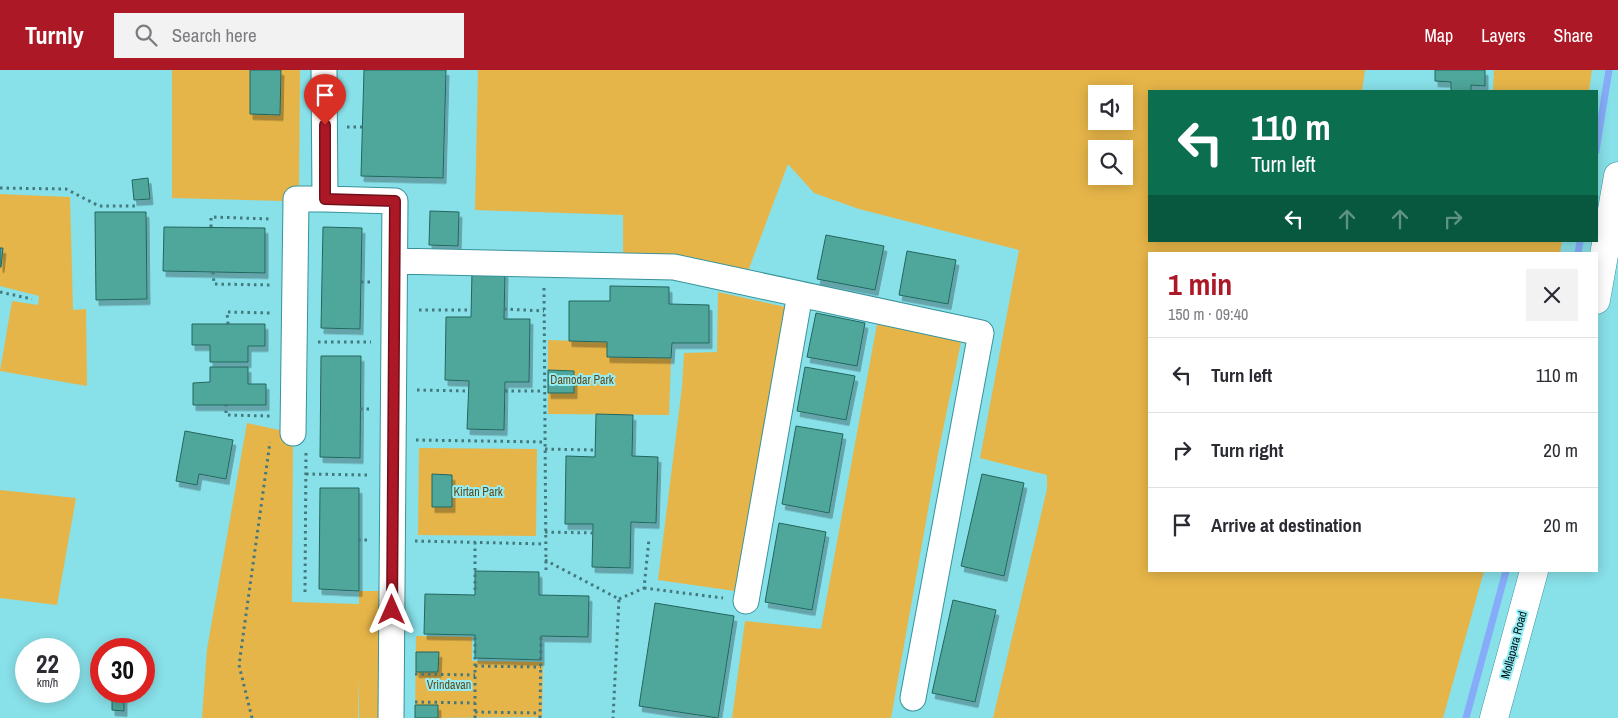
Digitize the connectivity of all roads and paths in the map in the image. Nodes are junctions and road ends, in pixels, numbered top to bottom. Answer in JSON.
{"nodes":[{"id":1,"x":324,"y":70,"type":"edge"},
{"id":2,"x":1618,"y":176,"type":"edge"},
{"id":3,"x":0,"y":188,"type":"edge"},
{"id":4,"x":325,"y":199,"type":"junction"},
{"id":5,"x":137,"y":206,"type":"dead end"},
{"id":6,"x":294,"y":219,"type":"junction"},
{"id":7,"x":211,"y":227,"type":"dead end"},
{"id":8,"x":395,"y":261,"type":"junction"},
{"id":9,"x":544,"y":264,"type":"junction"},
{"id":10,"x":213,"y":272,"type":"dead end"},
{"id":11,"x":294,"y":286,"type":"junction"},
{"id":12,"x":1598,"y":289,"type":"edge"},
{"id":13,"x":0,"y":292,"type":"edge"},
{"id":14,"x":800,"y":294,"type":"junction"},
{"id":15,"x":32,"y":299,"type":"dead end"},
{"id":16,"x":504,"y":309,"type":"dead end"},
{"id":17,"x":417,"y":310,"type":"dead end"},
{"id":18,"x":471,"y":310,"type":"dead end"},
{"id":19,"x":544,"y":311,"type":"junction"},
{"id":20,"x":294,"y":313,"type":"junction"},
{"id":21,"x":228,"y":324,"type":"dead end"},
{"id":22,"x":294,"y":341,"type":"junction"},
{"id":23,"x":380,"y":343,"type":"dead end"},
{"id":24,"x":408,"y":390,"type":"dead end"},
{"id":25,"x":505,"y":391,"type":"dead end"},
{"id":26,"x":544,"y":391,"type":"junction"},
{"id":27,"x":469,"y":392,"type":"dead end"},
{"id":28,"x":226,"y":404,"type":"dead end"},
{"id":29,"x":286,"y":428,"type":"junction"},
{"id":30,"x":408,"y":440,"type":"dead end"},
{"id":31,"x":545,"y":442,"type":"junction"},
{"id":32,"x":545,"y":450,"type":"junction"},
{"id":33,"x":595,"y":450,"type":"dead end"},
{"id":34,"x":306,"y":474,"type":"junction"},
{"id":35,"x":370,"y":475,"type":"dead end"},
{"id":36,"x":545,"y":532,"type":"junction"},
{"id":37,"x":593,"y":533,"type":"dead end"},
{"id":38,"x":649,"y":539,"type":"dead end"},
{"id":39,"x":407,"y":541,"type":"dead end"},
{"id":40,"x":475,"y":542,"type":"junction"},
{"id":41,"x":545,"y":544,"type":"junction"},
{"id":42,"x":545,"y":560,"type":"junction"},
{"id":43,"x":546,"y":570,"type":"dead end"},
{"id":44,"x":1534,"y":572,"type":"edge"},
{"id":45,"x":644,"y":588,"type":"junction"},
{"id":46,"x":305,"y":592,"type":"dead end"},
{"id":47,"x":475,"y":593,"type":"dead end"},
{"id":48,"x":619,"y":599,"type":"junction"},
{"id":49,"x":746,"y":601,"type":"joint"},
{"id":50,"x":475,"y":635,"type":"dead end"},
{"id":51,"x":541,"y":636,"type":"dead end"},
{"id":52,"x":475,"y":666,"type":"junction"},
{"id":53,"x":541,"y":667,"type":"junction"},
{"id":54,"x":406,"y":674,"type":"dead end"},
{"id":55,"x":475,"y":675,"type":"junction"},
{"id":56,"x":913,"y":698,"type":"dead end"},
{"id":57,"x":475,"y":703,"type":"junction"},
{"id":58,"x":399,"y":710,"type":"edge"},
{"id":59,"x":475,"y":712,"type":"junction"},
{"id":60,"x":540,"y":713,"type":"junction"},
{"id":61,"x":252,"y":718,"type":"edge"},
{"id":62,"x":475,"y":718,"type":"edge"},
{"id":63,"x":540,"y":718,"type":"edge"},
{"id":64,"x":613,"y":718,"type":"edge"},
{"id":65,"x":1494,"y":718,"type":"edge"}],
"edges":[{"from":1,"to":4,"type":"street"},
{"from":2,"to":12,"type":"street"},
{"from":3,"to":5,"type":"path"},
{"from":4,"to":6,"type":"street"},
{"from":4,"to":8,"type":"street"},
{"from":6,"to":7,"type":"path"},
{"from":6,"to":11,"type":"street"},
{"from":8,"to":9,"type":"street"},
{"from":8,"to":58,"type":"street"},
{"from":9,"to":14,"type":"street"},
{"from":9,"to":19,"type":"path"},
{"from":10,"to":11,"type":"path"},
{"from":11,"to":20,"type":"street"},
{"from":13,"to":15,"type":"path"},
{"from":14,"to":49,"type":"street"},
{"from":14,"to":56,"type":"street"},
{"from":16,"to":19,"type":"path"},
{"from":17,"to":18,"type":"path"},
{"from":19,"to":26,"type":"path"},
{"from":20,"to":21,"type":"path"},
{"from":20,"to":22,"type":"street"},
{"from":22,"to":23,"type":"path"},
{"from":22,"to":29,"type":"street"},
{"from":24,"to":27,"type":"path"},
{"from":25,"to":26,"type":"path"},
{"from":26,"to":31,"type":"path"},
{"from":28,"to":29,"type":"path"},
{"from":29,"to":34,"type":"path"},
{"from":29,"to":61,"type":"path"},
{"from":30,"to":31,"type":"path"},
{"from":31,"to":32,"type":"path"},
{"from":32,"to":33,"type":"path"},
{"from":32,"to":36,"type":"path"},
{"from":34,"to":35,"type":"path"},
{"from":34,"to":46,"type":"path"},
{"from":36,"to":37,"type":"path"},
{"from":36,"to":41,"type":"path"},
{"from":38,"to":45,"type":"path"},
{"from":39,"to":40,"type":"path"},
{"from":40,"to":41,"type":"path"},
{"from":40,"to":47,"type":"path"},
{"from":41,"to":42,"type":"path"},
{"from":42,"to":43,"type":"path"},
{"from":42,"to":48,"type":"path"},
{"from":44,"to":65,"type":"street","name":"Mollapara Road"},
{"from":45,"to":48,"type":"path"},
{"from":45,"to":49,"type":"path"},
{"from":48,"to":64,"type":"path"},
{"from":50,"to":52,"type":"path"},
{"from":51,"to":53,"type":"path"},
{"from":52,"to":53,"type":"path"},
{"from":52,"to":55,"type":"path"},
{"from":53,"to":60,"type":"path"},
{"from":54,"to":55,"type":"path"},
{"from":55,"to":57,"type":"path"},
{"from":57,"to":58,"type":"path"},
{"from":57,"to":59,"type":"path"},
{"from":59,"to":60,"type":"path"},
{"from":59,"to":62,"type":"path"},
{"from":60,"to":63,"type":"path"}]}
